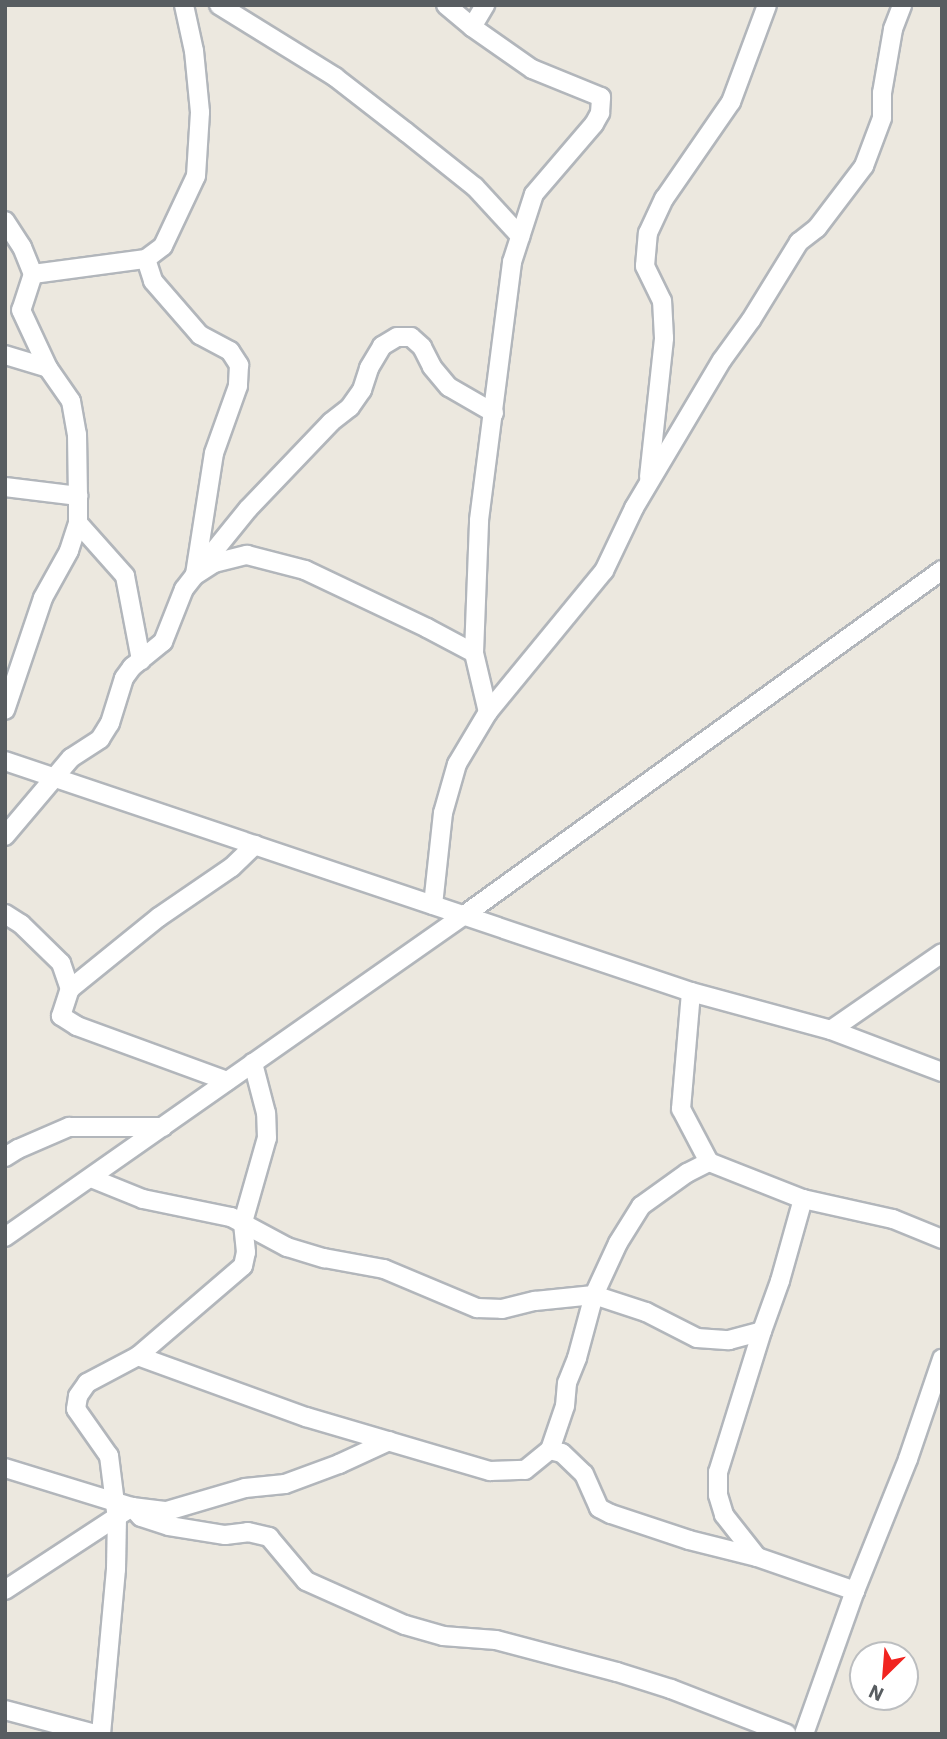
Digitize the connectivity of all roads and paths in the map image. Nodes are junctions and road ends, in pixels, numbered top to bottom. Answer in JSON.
{"nodes":[{"id":1,"x":184,"y":5,"type":"edge"},
{"id":2,"x":219,"y":5,"type":"edge"},
{"id":3,"x":446,"y":5,"type":"edge"},
{"id":4,"x":485,"y":5,"type":"edge"},
{"id":5,"x":767,"y":5,"type":"edge"},
{"id":6,"x":902,"y":5,"type":"edge"},
{"id":7,"x":472,"y":27,"type":"junction"},
{"id":8,"x":5,"y":221,"type":"edge"},
{"id":9,"x":520,"y":236,"type":"junction"},
{"id":10,"x":145,"y":259,"type":"junction"},
{"id":11,"x":33,"y":274,"type":"junction"},
{"id":12,"x":5,"y":355,"type":"edge"},
{"id":13,"x":48,"y":368,"type":"junction"},
{"id":14,"x":494,"y":414,"type":"junction"},
{"id":15,"x":648,"y":485,"type":"junction"},
{"id":16,"x":5,"y":487,"type":"edge"},
{"id":17,"x":78,"y":496,"type":"junction"},
{"id":18,"x":78,"y":523,"type":"junction"},
{"id":19,"x":942,"y":570,"type":"edge"},
{"id":20,"x":194,"y":576,"type":"junction"},
{"id":21,"x":474,"y":653,"type":"junction"},
{"id":22,"x":141,"y":660,"type":"junction"},
{"id":23,"x":5,"y":710,"type":"edge"},
{"id":24,"x":488,"y":712,"type":"junction"},
{"id":25,"x":5,"y":761,"type":"edge"},
{"id":26,"x":53,"y":778,"type":"junction"},
{"id":27,"x":5,"y":836,"type":"edge"},
{"id":28,"x":255,"y":845,"type":"junction"},
{"id":29,"x":433,"y":905,"type":"junction"},
{"id":30,"x":5,"y":914,"type":"edge"},
{"id":31,"x":463,"y":916,"type":"junction"},
{"id":32,"x":942,"y":953,"type":"edge"},
{"id":33,"x":70,"y":989,"type":"junction"},
{"id":34,"x":691,"y":992,"type":"junction"},
{"id":35,"x":831,"y":1030,"type":"junction"},
{"id":36,"x":253,"y":1063,"type":"junction"},
{"id":37,"x":942,"y":1072,"type":"edge"},
{"id":38,"x":227,"y":1081,"type":"junction"},
{"id":39,"x":163,"y":1127,"type":"junction"},
{"id":40,"x":5,"y":1157,"type":"edge"},
{"id":41,"x":709,"y":1162,"type":"junction"},
{"id":42,"x":91,"y":1178,"type":"junction"},
{"id":43,"x":803,"y":1199,"type":"junction"},
{"id":44,"x":243,"y":1222,"type":"junction"},
{"id":45,"x":5,"y":1237,"type":"edge"},
{"id":46,"x":942,"y":1239,"type":"edge"},
{"id":47,"x":594,"y":1294,"type":"junction"},
{"id":48,"x":762,"y":1331,"type":"junction"},
{"id":49,"x":138,"y":1356,"type":"junction"},
{"id":50,"x":942,"y":1359,"type":"edge"},
{"id":51,"x":389,"y":1441,"type":"junction"},
{"id":52,"x":550,"y":1450,"type":"junction"},
{"id":53,"x":5,"y":1468,"type":"edge"},
{"id":54,"x":132,"y":1507,"type":"junction"},
{"id":55,"x":116,"y":1511,"type":"junction"},
{"id":56,"x":757,"y":1557,"type":"junction"},
{"id":57,"x":5,"y":1590,"type":"edge"},
{"id":58,"x":855,"y":1591,"type":"junction"},
{"id":59,"x":5,"y":1710,"type":"edge"},
{"id":60,"x":95,"y":1734,"type":"edge"},
{"id":61,"x":101,"y":1734,"type":"edge"},
{"id":62,"x":787,"y":1734,"type":"edge"},
{"id":63,"x":804,"y":1734,"type":"edge"}],
"edges":[{"from":1,"to":10,"type":"street"},
{"from":2,"to":9,"type":"street"},
{"from":3,"to":7,"type":"street"},
{"from":4,"to":7,"type":"street"},
{"from":5,"to":15,"type":"street"},
{"from":6,"to":15,"type":"street"},
{"from":7,"to":9,"type":"street"},
{"from":8,"to":11,"type":"street"},
{"from":9,"to":14,"type":"street"},
{"from":10,"to":11,"type":"street"},
{"from":10,"to":20,"type":"street"},
{"from":11,"to":13,"type":"street"},
{"from":12,"to":13,"type":"street"},
{"from":13,"to":17,"type":"street"},
{"from":14,"to":20,"type":"street"},
{"from":14,"to":21,"type":"street"},
{"from":15,"to":24,"type":"street"},
{"from":16,"to":17,"type":"street"},
{"from":17,"to":18,"type":"street"},
{"from":18,"to":22,"type":"street"},
{"from":18,"to":23,"type":"street"},
{"from":19,"to":31,"type":"street"},
{"from":20,"to":21,"type":"street"},
{"from":20,"to":22,"type":"street"},
{"from":21,"to":24,"type":"street"},
{"from":22,"to":26,"type":"street"},
{"from":24,"to":29,"type":"street"},
{"from":25,"to":26,"type":"street"},
{"from":26,"to":27,"type":"street"},
{"from":26,"to":28,"type":"street"},
{"from":28,"to":29,"type":"street"},
{"from":28,"to":33,"type":"street"},
{"from":29,"to":31,"type":"street"},
{"from":30,"to":33,"type":"street"},
{"from":31,"to":34,"type":"street"},
{"from":31,"to":36,"type":"street"},
{"from":32,"to":35,"type":"street"},
{"from":33,"to":38,"type":"street"},
{"from":34,"to":35,"type":"street"},
{"from":34,"to":41,"type":"street"},
{"from":35,"to":37,"type":"street"},
{"from":36,"to":38,"type":"street"},
{"from":36,"to":44,"type":"street"},
{"from":38,"to":39,"type":"street"},
{"from":39,"to":40,"type":"street"},
{"from":39,"to":42,"type":"street"},
{"from":41,"to":43,"type":"street"},
{"from":41,"to":47,"type":"street"},
{"from":42,"to":44,"type":"street"},
{"from":42,"to":45,"type":"street"},
{"from":43,"to":46,"type":"street"},
{"from":43,"to":48,"type":"street"},
{"from":44,"to":47,"type":"street"},
{"from":44,"to":49,"type":"street"},
{"from":47,"to":48,"type":"street"},
{"from":47,"to":52,"type":"street"},
{"from":48,"to":56,"type":"street"},
{"from":49,"to":51,"type":"street"},
{"from":49,"to":55,"type":"street"},
{"from":50,"to":58,"type":"street"},
{"from":51,"to":52,"type":"street"},
{"from":51,"to":54,"type":"street"},
{"from":52,"to":56,"type":"street"},
{"from":53,"to":55,"type":"street"},
{"from":54,"to":55,"type":"street"},
{"from":54,"to":62,"type":"street"},
{"from":55,"to":57,"type":"street"},
{"from":55,"to":61,"type":"street"},
{"from":56,"to":58,"type":"street"},
{"from":58,"to":63,"type":"street"},
{"from":59,"to":60,"type":"street"}]}
